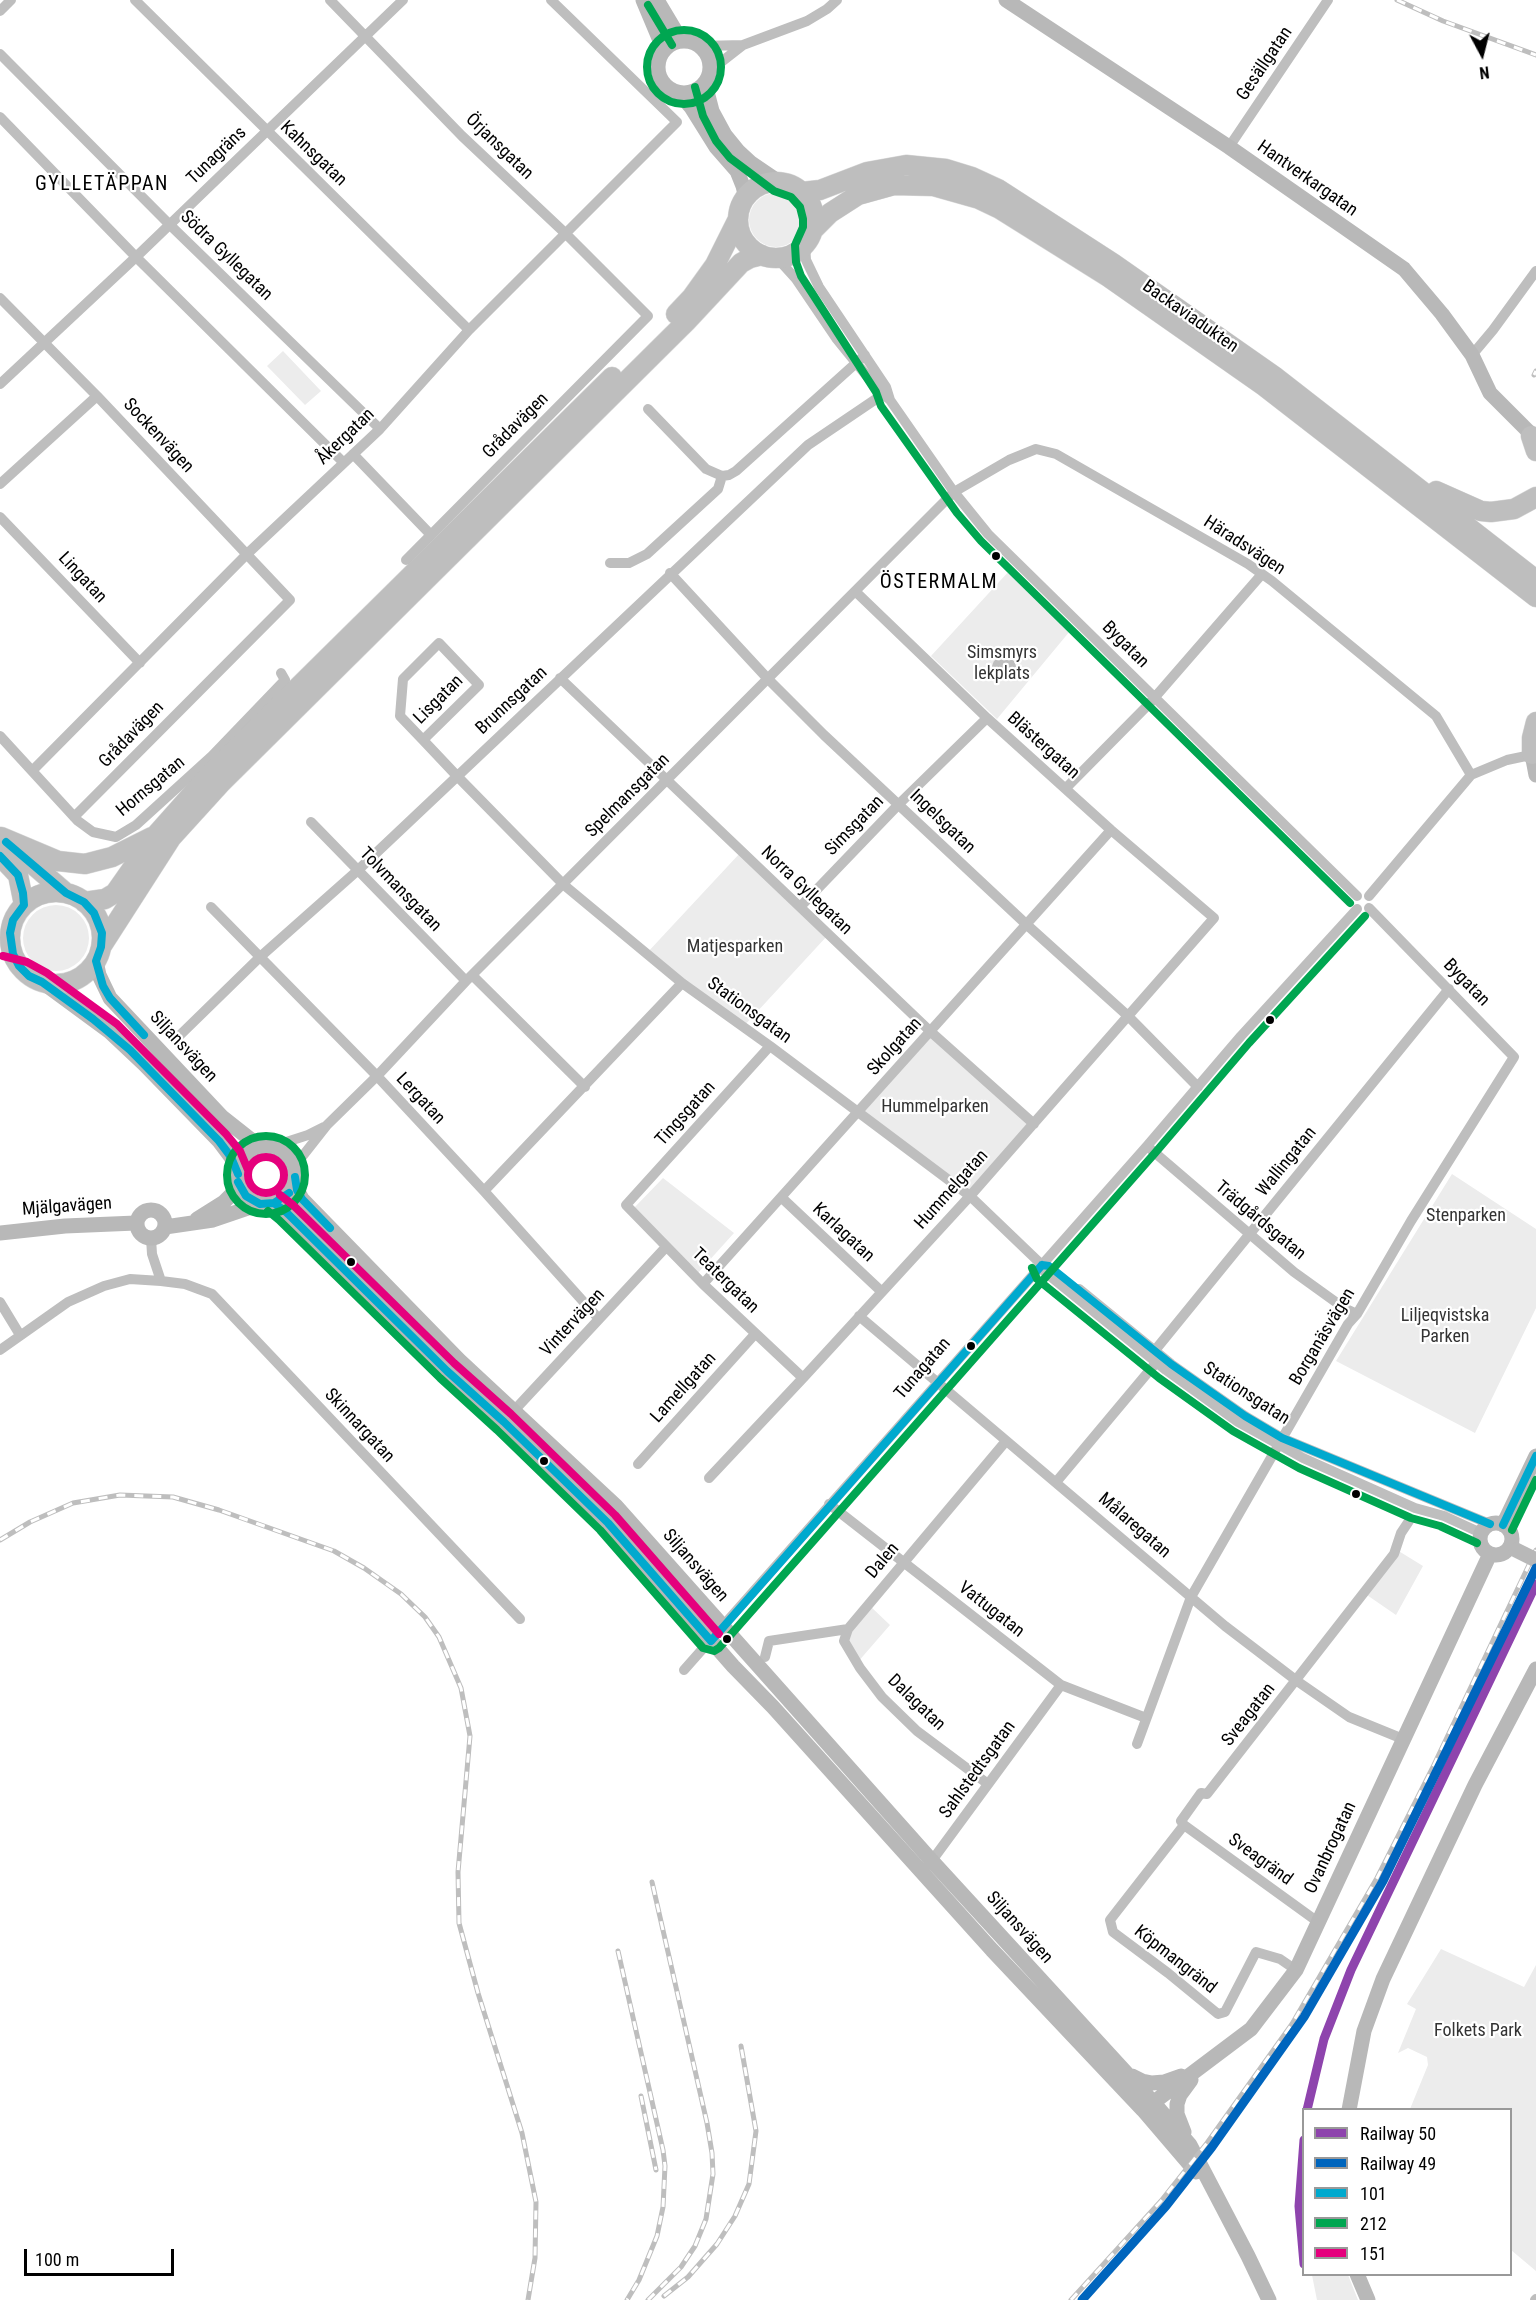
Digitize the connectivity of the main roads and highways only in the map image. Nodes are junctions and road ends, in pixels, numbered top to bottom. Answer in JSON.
{"nodes":[{"id":1,"x":802,"y":192,"type":"junction"},
{"id":2,"x":738,"y":219,"type":"junction"},
{"id":3,"x":809,"y":237,"type":"junction"},
{"id":4,"x":769,"y":256,"type":"junction"},
{"id":5,"x":1401,"y":474,"type":"junction"},
{"id":6,"x":1536,"y":497,"type":"edge"},
{"id":7,"x":1536,"y":580,"type":"edge"},
{"id":8,"x":1536,"y":597,"type":"edge"},
{"id":9,"x":1536,"y":722,"type":"edge"},
{"id":10,"x":1534,"y":754,"type":"edge"},
{"id":11,"x":155,"y":836,"type":"junction"},
{"id":12,"x":0,"y":837,"type":"edge"},
{"id":13,"x":0,"y":856,"type":"edge"},
{"id":14,"x":66,"y":893,"type":"junction"},
{"id":15,"x":84,"y":902,"type":"junction"},
{"id":16,"x":12,"y":919,"type":"edge"},
{"id":17,"x":98,"y":954,"type":"junction"},
{"id":18,"x":0,"y":966,"type":"edge"},
{"id":19,"x":24,"y":972,"type":"junction"}],
"edges":[{"from":1,"to":2,"type":"highway"},
{"from":1,"to":3,"type":"highway"},
{"from":1,"to":5,"type":"highway","name":"Backaviadukten"},
{"from":2,"to":4,"type":"highway"},
{"from":2,"to":11,"type":"highway"},
{"from":3,"to":4,"type":"highway"},
{"from":3,"to":8,"type":"highway","name":"Backaviadukten"},
{"from":4,"to":17,"type":"highway"},
{"from":5,"to":6,"type":"highway"},
{"from":5,"to":7,"type":"highway","name":"Backaviadukten"},
{"from":9,"to":10,"type":"highway"},
{"from":11,"to":12,"type":"highway"},
{"from":11,"to":15,"type":"highway"},
{"from":12,"to":14,"type":"highway"},
{"from":13,"to":16,"type":"highway"},
{"from":14,"to":15,"type":"highway"},
{"from":14,"to":16,"type":"highway"},
{"from":15,"to":17,"type":"highway"},
{"from":16,"to":19,"type":"highway"},
{"from":17,"to":19,"type":"highway"},
{"from":18,"to":19,"type":"highway"}]}
